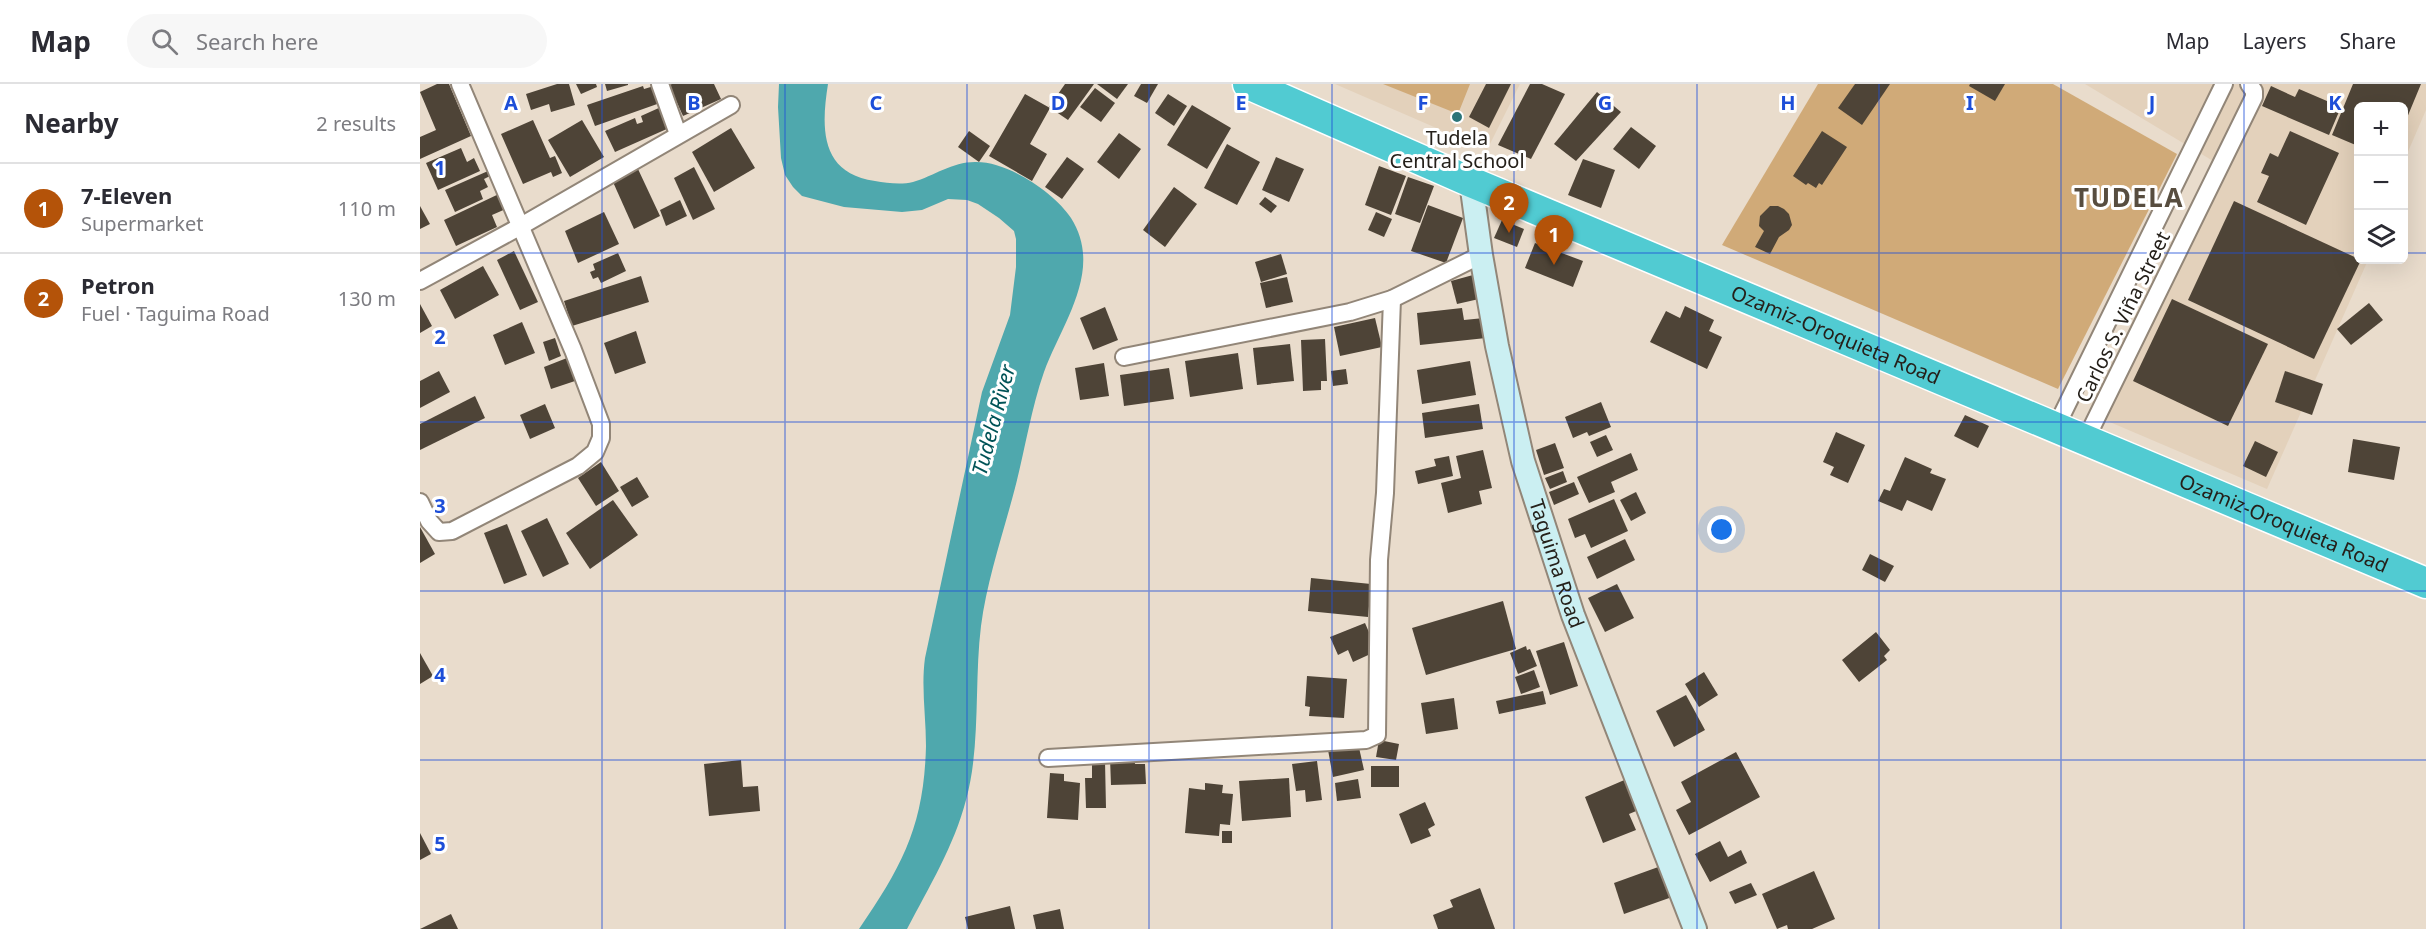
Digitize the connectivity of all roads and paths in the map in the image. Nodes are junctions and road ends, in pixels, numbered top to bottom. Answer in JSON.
{"nodes":[{"id":1,"x":460,"y":84,"type":"edge"},
{"id":2,"x":660,"y":84,"type":"edge"},
{"id":3,"x":1248,"y":84,"type":"edge"},
{"id":4,"x":2224,"y":84,"type":"edge"},
{"id":5,"x":2248,"y":84,"type":"edge"},
{"id":6,"x":731,"y":105,"type":"dead end"},
{"id":7,"x":678,"y":135,"type":"junction"},
{"id":8,"x":1472,"y":182,"type":"junction"},
{"id":9,"x":521,"y":226,"type":"junction"},
{"id":10,"x":1481,"y":255,"type":"junction"},
{"id":11,"x":420,"y":281,"type":"edge"},
{"id":12,"x":1392,"y":299,"type":"junction"},
{"id":13,"x":1124,"y":357,"type":"dead end"},
{"id":14,"x":2056,"y":427,"type":"junction"},
{"id":15,"x":2086,"y":439,"type":"junction"},
{"id":16,"x":421,"y":505,"type":"edge"},
{"id":17,"x":2426,"y":583,"type":"edge"},
{"id":18,"x":1048,"y":758,"type":"dead end"},
{"id":19,"x":1695,"y":929,"type":"edge"}],
"edges":[{"from":1,"to":9,"type":"street"},
{"from":2,"to":7,"type":"street"},
{"from":3,"to":8,"type":"highway","name":"Ozamiz-Oroquieta Road"},
{"from":4,"to":14,"type":"street","name":"Carlos S. Viña Street"},
{"from":5,"to":15,"type":"street","name":"Carlos S. Viña Street"},
{"from":6,"to":7,"type":"street"},
{"from":7,"to":9,"type":"street"},
{"from":8,"to":10,"type":"street","name":"Taguima Road"},
{"from":8,"to":14,"type":"highway","name":"Ozamiz-Oroquieta Road"},
{"from":9,"to":11,"type":"street"},
{"from":9,"to":16,"type":"street"},
{"from":10,"to":12,"type":"street"},
{"from":10,"to":19,"type":"street","name":"Taguima Road"},
{"from":12,"to":13,"type":"street"},
{"from":12,"to":18,"type":"street"},
{"from":14,"to":15,"type":"highway","name":"Ozamiz-Oroquieta Road"},
{"from":15,"to":17,"type":"highway","name":"Ozamiz-Oroquieta Road"}]}
